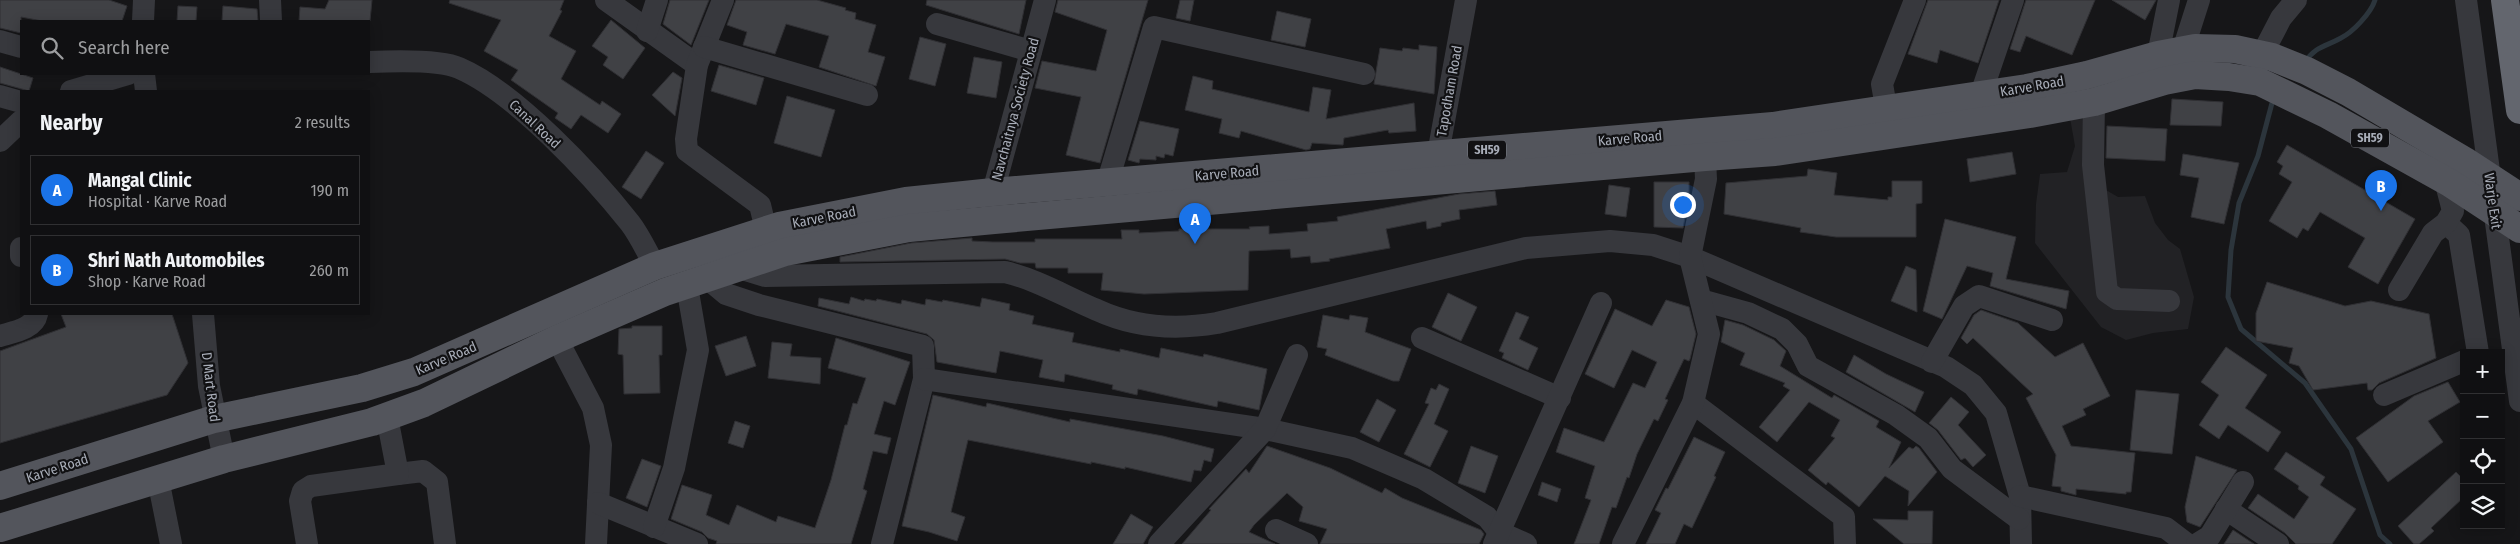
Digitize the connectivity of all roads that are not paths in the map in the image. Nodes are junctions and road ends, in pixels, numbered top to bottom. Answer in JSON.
{"nodes":[{"id":1,"x":270,"y":0,"type":"edge"},
{"id":2,"x":606,"y":0,"type":"edge"},
{"id":3,"x":657,"y":0,"type":"edge"},
{"id":4,"x":723,"y":0,"type":"edge"},
{"id":5,"x":1045,"y":0,"type":"edge"},
{"id":6,"x":1466,"y":0,"type":"edge"},
{"id":7,"x":1915,"y":0,"type":"edge"},
{"id":8,"x":2013,"y":0,"type":"edge"},
{"id":9,"x":2169,"y":0,"type":"edge"},
{"id":10,"x":2200,"y":0,"type":"edge"},
{"id":11,"x":2296,"y":0,"type":"edge"},
{"id":12,"x":2466,"y":0,"type":"edge"},
{"id":13,"x":2505,"y":0,"type":"edge"},
{"id":14,"x":271,"y":20,"type":"edge"},
{"id":15,"x":937,"y":24,"type":"dead end"},
{"id":16,"x":647,"y":31,"type":"junction"},
{"id":17,"x":0,"y":41,"type":"edge"},
{"id":18,"x":20,"y":47,"type":"edge"},
{"id":19,"x":1031,"y":51,"type":"junction"},
{"id":20,"x":2170,"y":52,"type":"junction"},
{"id":21,"x":700,"y":56,"type":"junction"},
{"id":22,"x":2267,"y":56,"type":"junction"},
{"id":23,"x":370,"y":62,"type":"edge"},
{"id":24,"x":1364,"y":74,"type":"dead end"},
{"id":25,"x":119,"y":75,"type":"edge"},
{"id":26,"x":144,"y":75,"type":"edge"},
{"id":27,"x":2087,"y":75,"type":"junction"},
{"id":28,"x":2255,"y":82,"type":"junction"},
{"id":29,"x":73,"y":90,"type":"edge"},
{"id":30,"x":146,"y":90,"type":"edge"},
{"id":31,"x":868,"y":94,"type":"dead end"},
{"id":32,"x":1981,"y":94,"type":"junction"},
{"id":33,"x":0,"y":96,"type":"edge"},
{"id":34,"x":20,"y":102,"type":"edge"},
{"id":35,"x":2094,"y":102,"type":"junction"},
{"id":36,"x":1886,"y":108,"type":"junction"},
{"id":37,"x":2520,"y":110,"type":"edge"},
{"id":38,"x":20,"y":122,"type":"edge"},
{"id":39,"x":1890,"y":135,"type":"junction"},
{"id":40,"x":0,"y":141,"type":"edge"},
{"id":41,"x":1704,"y":144,"type":"junction"},
{"id":42,"x":1438,"y":154,"type":"junction"},
{"id":43,"x":2454,"y":174,"type":"junction"},
{"id":44,"x":2490,"y":177,"type":"junction"},
{"id":45,"x":1438,"y":182,"type":"junction"},
{"id":46,"x":1107,"y":184,"type":"junction"},
{"id":47,"x":993,"y":192,"type":"junction"},
{"id":48,"x":2520,"y":197,"type":"edge"},
{"id":49,"x":2495,"y":212,"type":"junction"},
{"id":50,"x":994,"y":220,"type":"junction"},
{"id":51,"x":2446,"y":223,"type":"junction"},
{"id":52,"x":2520,"y":229,"type":"edge"},
{"id":53,"x":766,"y":230,"type":"junction"},
{"id":54,"x":711,"y":249,"type":"junction"},
{"id":55,"x":1690,"y":257,"type":"junction"},
{"id":56,"x":655,"y":266,"type":"junction"},
{"id":57,"x":739,"y":268,"type":"junction"},
{"id":58,"x":697,"y":282,"type":"junction"},
{"id":59,"x":2399,"y":290,"type":"dead end"},
{"id":60,"x":1701,"y":300,"type":"junction"},
{"id":61,"x":2169,"y":301,"type":"dead end"},
{"id":62,"x":1602,"y":303,"type":"dead end"},
{"id":63,"x":37,"y":315,"type":"edge"},
{"id":64,"x":203,"y":315,"type":"edge"},
{"id":65,"x":2052,"y":320,"type":"dead end"},
{"id":66,"x":0,"y":336,"type":"edge"},
{"id":67,"x":1422,"y":338,"type":"dead end"},
{"id":68,"x":557,"y":339,"type":"junction"},
{"id":69,"x":2511,"y":341,"type":"junction"},
{"id":70,"x":2477,"y":349,"type":"edge"},
{"id":71,"x":2493,"y":349,"type":"edge"},
{"id":72,"x":1297,"y":355,"type":"dead end"},
{"id":73,"x":1932,"y":362,"type":"junction"},
{"id":74,"x":2460,"y":363,"type":"edge"},
{"id":75,"x":924,"y":379,"type":"junction"},
{"id":76,"x":2384,"y":395,"type":"dead end"},
{"id":77,"x":1560,"y":398,"type":"junction"},
{"id":78,"x":2520,"y":401,"type":"edge"},
{"id":79,"x":1693,"y":403,"type":"junction"},
{"id":80,"x":386,"y":417,"type":"junction"},
{"id":81,"x":214,"y":418,"type":"junction"},
{"id":82,"x":1265,"y":429,"type":"junction"},
{"id":83,"x":224,"y":459,"type":"junction"},
{"id":84,"x":398,"y":474,"type":"junction"},
{"id":85,"x":158,"y":479,"type":"junction"},
{"id":86,"x":2243,"y":482,"type":"dead end"},
{"id":87,"x":0,"y":486,"type":"edge"},
{"id":88,"x":2020,"y":496,"type":"junction"},
{"id":89,"x":598,"y":503,"type":"junction"},
{"id":90,"x":2226,"y":510,"type":"junction"},
{"id":91,"x":2019,"y":519,"type":"junction"},
{"id":92,"x":654,"y":527,"type":"junction"},
{"id":93,"x":0,"y":528,"type":"edge"},
{"id":94,"x":1276,"y":530,"type":"dead end"},
{"id":95,"x":1497,"y":538,"type":"edge"},
{"id":96,"x":171,"y":544,"type":"edge"},
{"id":97,"x":307,"y":544,"type":"edge"},
{"id":98,"x":445,"y":544,"type":"edge"},
{"id":99,"x":596,"y":544,"type":"edge"},
{"id":100,"x":697,"y":544,"type":"edge"},
{"id":101,"x":882,"y":544,"type":"edge"},
{"id":102,"x":1159,"y":544,"type":"edge"},
{"id":103,"x":1308,"y":544,"type":"edge"},
{"id":104,"x":1526,"y":544,"type":"edge"},
{"id":105,"x":1623,"y":544,"type":"edge"},
{"id":106,"x":1845,"y":544,"type":"edge"},
{"id":107,"x":2021,"y":544,"type":"edge"},
{"id":108,"x":2187,"y":544,"type":"edge"},
{"id":109,"x":2197,"y":544,"type":"edge"},
{"id":110,"x":2278,"y":544,"type":"edge"}],
"edges":[{"from":1,"to":14,"type":"street"},
{"from":2,"to":16,"type":"street"},
{"from":3,"to":16,"type":"street"},
{"from":4,"to":21,"type":"street"},
{"from":5,"to":19,"type":"street","name":"Navchaitnya Society Road"},
{"from":6,"to":42,"type":"street","name":"Tapodham Road"},
{"from":7,"to":36,"type":"street"},
{"from":8,"to":32,"type":"street"},
{"from":9,"to":20,"type":"street"},
{"from":10,"to":20,"type":"street"},
{"from":11,"to":22,"type":"street"},
{"from":12,"to":44,"type":"street","name":"Warje Exit"},
{"from":13,"to":37,"type":"highway"},
{"from":15,"to":19,"type":"street"},
{"from":16,"to":21,"type":"street"},
{"from":17,"to":18,"type":"street"},
{"from":19,"to":47,"type":"street","name":"Navchaitnya Society Road"},
{"from":20,"to":22,"type":"main road","name":"Karve Road","number":"SH59"},
{"from":20,"to":27,"type":"main road","name":"Karve Road","number":"SH59"},
{"from":21,"to":31,"type":"street"},
{"from":21,"to":53,"type":"street"},
{"from":22,"to":28,"type":"street"},
{"from":22,"to":43,"type":"main road","name":"Karve Road","number":"SH59"},
{"from":23,"to":56,"type":"street","name":"Canal Road"},
{"from":24,"to":46,"type":"street"},
{"from":25,"to":29,"type":"street"},
{"from":26,"to":30,"type":"street"},
{"from":27,"to":32,"type":"main road","name":"Karve Road","number":"SH59"},
{"from":27,"to":35,"type":"street"},
{"from":28,"to":35,"type":"main road","name":"Karve Road","number":"SH59"},
{"from":28,"to":43,"type":"main road","name":"Karve Road","number":"SH59"},
{"from":32,"to":36,"type":"main road","name":"Karve Road","number":"SH59"},
{"from":33,"to":34,"type":"street"},
{"from":35,"to":39,"type":"main road","name":"Karve Road","number":"SH59"},
{"from":35,"to":61,"type":"street"},
{"from":36,"to":39,"type":"street"},
{"from":36,"to":41,"type":"main road","name":"Karve Road","number":"SH59"},
{"from":38,"to":40,"type":"street"},
{"from":39,"to":41,"type":"main road","name":"Karve Road","number":"SH59"},
{"from":41,"to":42,"type":"main road","name":"Karve Road","number":"SH59"},
{"from":41,"to":45,"type":"main road","name":"Karve Road","number":"SH59"},
{"from":41,"to":55,"type":"street"},
{"from":42,"to":45,"type":"street","name":"Tapodham Road"},
{"from":42,"to":46,"type":"main road","name":"Karve Road","number":"SH59"},
{"from":43,"to":44,"type":"main road","number":"SH59"},
{"from":43,"to":49,"type":"main road","number":"SH59"},
{"from":43,"to":51,"type":"street"},
{"from":44,"to":48,"type":"main road","number":"SH59"},
{"from":44,"to":49,"type":"street","name":"Warje Exit"},
{"from":45,"to":50,"type":"main road","name":"Karve Road","number":"SH59"},
{"from":46,"to":47,"type":"main road","name":"Karve Road","number":"SH59"},
{"from":47,"to":50,"type":"street","name":"Navchaitnya Society Road"},
{"from":47,"to":53,"type":"main road","name":"Karve Road","number":"SH59"},
{"from":49,"to":52,"type":"main road","number":"SH59"},
{"from":49,"to":69,"type":"street","name":"Warje Exit"},
{"from":50,"to":57,"type":"main road","name":"Karve Road","number":"SH59"},
{"from":51,"to":59,"type":"street"},
{"from":51,"to":70,"type":"street"},
{"from":53,"to":54,"type":"main road","name":"Karve Road","number":"SH59"},
{"from":54,"to":56,"type":"main road","name":"Karve Road"},
{"from":54,"to":57,"type":"street"},
{"from":55,"to":57,"type":"street"},
{"from":55,"to":60,"type":"street"},
{"from":55,"to":73,"type":"street"},
{"from":56,"to":81,"type":"main road","name":"Karve Road"},
{"from":57,"to":58,"type":"main road","name":"Karve Road","number":"SH59"},
{"from":58,"to":68,"type":"main road","name":"Karve Road"},
{"from":58,"to":75,"type":"street"},
{"from":58,"to":92,"type":"street"},
{"from":60,"to":79,"type":"street"},
{"from":60,"to":91,"type":"street"},
{"from":62,"to":77,"type":"street"},
{"from":63,"to":66,"type":"street"},
{"from":64,"to":81,"type":"street","name":"D Mart Road"},
{"from":65,"to":73,"type":"street"},
{"from":67,"to":77,"type":"street"},
{"from":68,"to":80,"type":"main road","name":"Karve Road"},
{"from":68,"to":89,"type":"street"},
{"from":69,"to":71,"type":"street"},
{"from":69,"to":78,"type":"street","name":"Warje Exit"},
{"from":72,"to":82,"type":"street"},
{"from":73,"to":88,"type":"street"},
{"from":74,"to":76,"type":"street"},
{"from":75,"to":82,"type":"street"},
{"from":75,"to":101,"type":"street"},
{"from":77,"to":95,"type":"street"},
{"from":79,"to":105,"type":"street"},
{"from":79,"to":106,"type":"street"},
{"from":80,"to":83,"type":"main road","name":"Karve Road"},
{"from":80,"to":84,"type":"street"},
{"from":81,"to":83,"type":"street","name":"D Mart Road"},
{"from":81,"to":87,"type":"main road","name":"Karve Road"},
{"from":82,"to":95,"type":"street"},
{"from":82,"to":102,"type":"street"},
{"from":83,"to":85,"type":"main road","name":"Karve Road"},
{"from":84,"to":97,"type":"street"},
{"from":84,"to":98,"type":"street"},
{"from":85,"to":93,"type":"main road","name":"Karve Road"},
{"from":85,"to":96,"type":"street"},
{"from":86,"to":90,"type":"street"},
{"from":88,"to":91,"type":"street"},
{"from":88,"to":108,"type":"street"},
{"from":89,"to":92,"type":"street"},
{"from":89,"to":99,"type":"street"},
{"from":90,"to":109,"type":"street"},
{"from":90,"to":110,"type":"street"},
{"from":91,"to":107,"type":"street"},
{"from":92,"to":100,"type":"street"},
{"from":94,"to":103,"type":"street"},
{"from":95,"to":104,"type":"street"}]}
